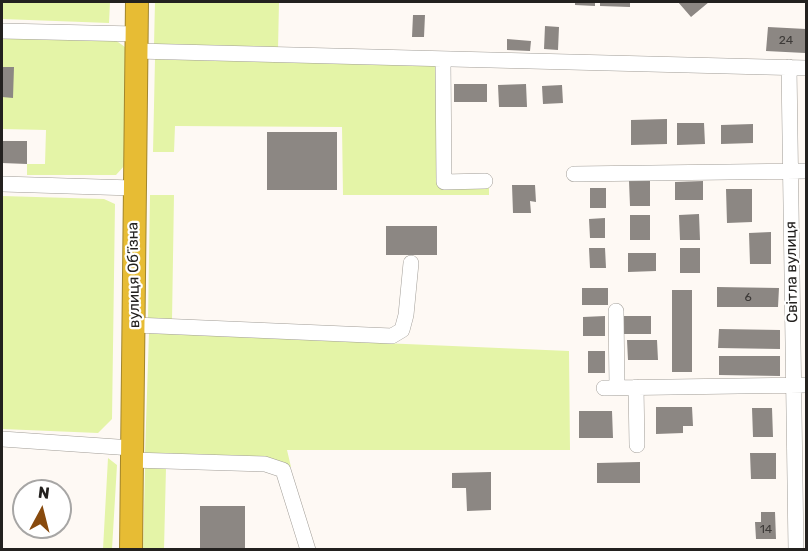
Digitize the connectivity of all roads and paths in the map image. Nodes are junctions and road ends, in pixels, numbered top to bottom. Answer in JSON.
{"nodes":[{"id":1,"x":137,"y":2,"type":"edge"},
{"id":2,"x":2,"y":31,"type":"edge"},
{"id":3,"x":136,"y":43,"type":"junction"},
{"id":4,"x":443,"y":59,"type":"junction"},
{"id":5,"x":789,"y":67,"type":"junction"},
{"id":6,"x":807,"y":68,"type":"edge"},
{"id":7,"x":791,"y":171,"type":"junction"},
{"id":8,"x":807,"y":171,"type":"edge"},
{"id":9,"x":574,"y":174,"type":"dead end"},
{"id":10,"x":485,"y":181,"type":"dead end"},
{"id":11,"x":2,"y":184,"type":"edge"},
{"id":12,"x":133,"y":188,"type":"junction"},
{"id":13,"x":411,"y":263,"type":"dead end"},
{"id":14,"x":616,"y":311,"type":"dead end"},
{"id":15,"x":135,"y":325,"type":"junction"},
{"id":16,"x":800,"y":385,"type":"edge"},
{"id":17,"x":636,"y":387,"type":"junction"},
{"id":18,"x":2,"y":439,"type":"edge"},
{"id":19,"x":637,"y":445,"type":"dead end"},
{"id":20,"x":132,"y":454,"type":"junction"},
{"id":21,"x":131,"y":549,"type":"edge"},
{"id":22,"x":308,"y":549,"type":"edge"},
{"id":23,"x":796,"y":549,"type":"edge"}],
"edges":[{"from":1,"to":3,"type":"highway","name":"вулиця Об’їзна"},
{"from":2,"to":3,"type":"street"},
{"from":3,"to":4,"type":"street"},
{"from":3,"to":12,"type":"highway","name":"вулиця Об’їзна"},
{"from":4,"to":5,"type":"street"},
{"from":4,"to":10,"type":"street"},
{"from":5,"to":6,"type":"street"},
{"from":5,"to":7,"type":"street","name":"Світла вулиця"},
{"from":7,"to":8,"type":"street"},
{"from":7,"to":9,"type":"street"},
{"from":7,"to":16,"type":"street","name":"Світла вулиця"},
{"from":11,"to":12,"type":"street"},
{"from":12,"to":15,"type":"highway","name":"вулиця Об’їзна"},
{"from":13,"to":15,"type":"street"},
{"from":14,"to":17,"type":"street"},
{"from":15,"to":20,"type":"highway","name":"вулиця Об’їзна"},
{"from":16,"to":17,"type":"street"},
{"from":16,"to":23,"type":"street","name":"Світла вулиця"},
{"from":17,"to":19,"type":"street"},
{"from":18,"to":20,"type":"street"},
{"from":20,"to":21,"type":"highway","name":"вулиця Об’їзна"},
{"from":20,"to":22,"type":"street"}]}
